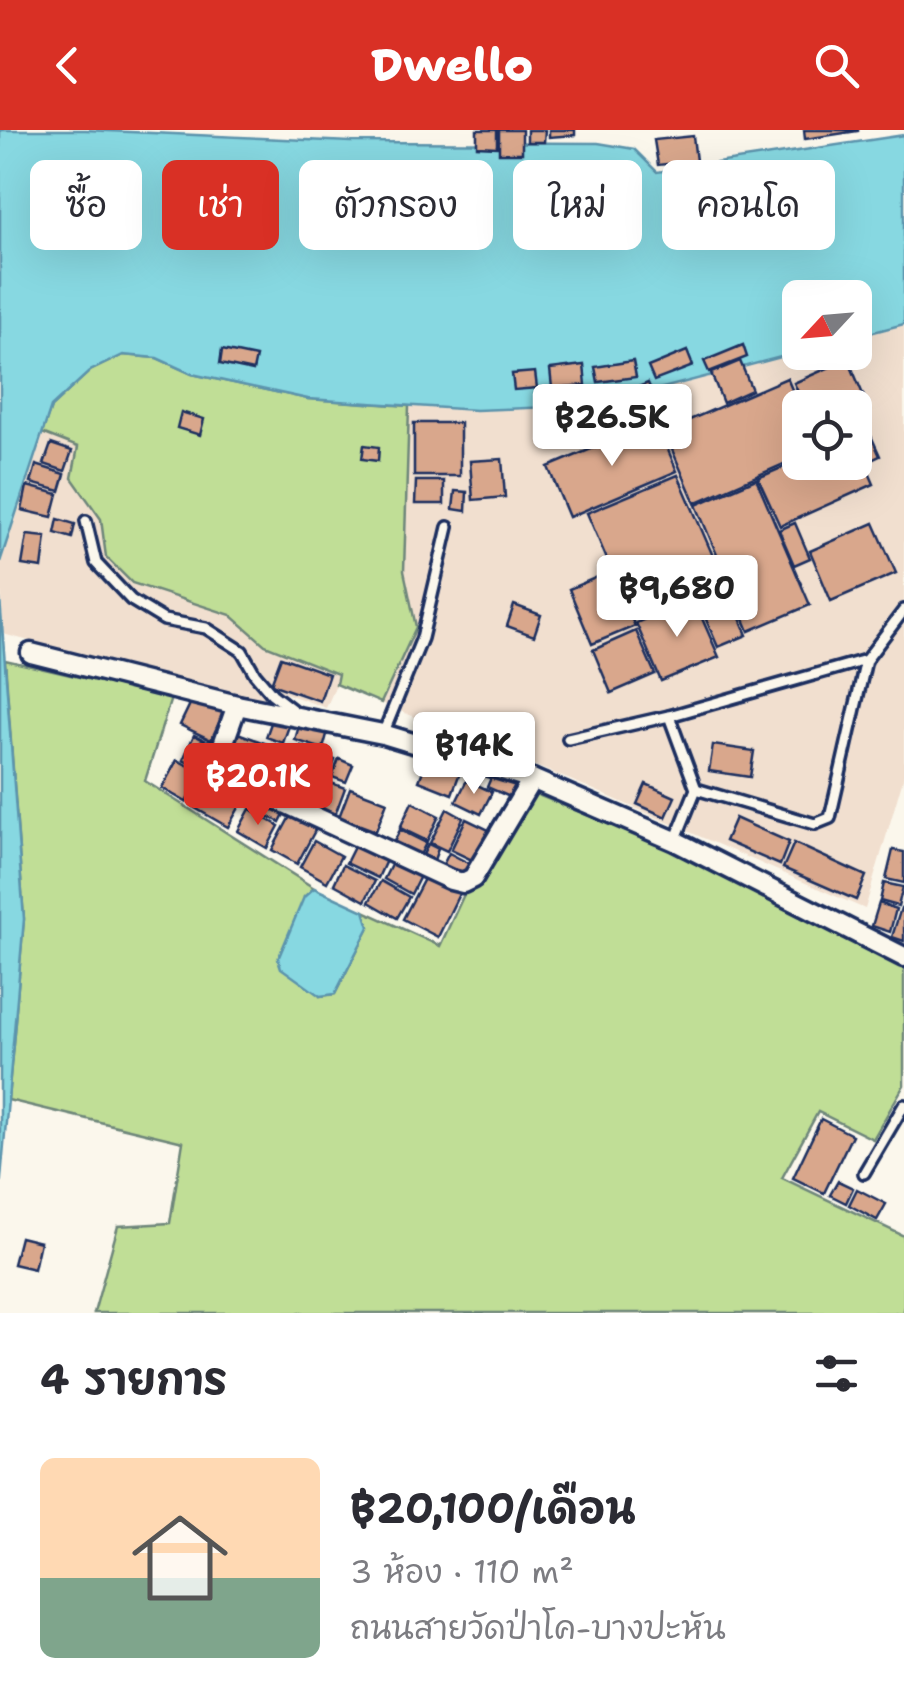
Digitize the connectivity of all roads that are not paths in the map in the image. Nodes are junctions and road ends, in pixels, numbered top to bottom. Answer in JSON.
{"nodes":[{"id":1,"x":86,"y":521,"type":"dead end"},
{"id":2,"x":448,"y":527,"type":"dead end"},
{"id":3,"x":904,"y":610,"type":"edge"},
{"id":4,"x":30,"y":654,"type":"dead end"},
{"id":5,"x":866,"y":660,"type":"junction"},
{"id":6,"x":238,"y":705,"type":"junction"},
{"id":7,"x":301,"y":716,"type":"junction"},
{"id":8,"x":669,"y":716,"type":"junction"},
{"id":9,"x":384,"y":734,"type":"junction"},
{"id":10,"x":568,"y":740,"type":"dead end"},
{"id":11,"x":214,"y":770,"type":"junction"},
{"id":12,"x":532,"y":779,"type":"junction"},
{"id":13,"x":696,"y":789,"type":"junction"},
{"id":14,"x":198,"y":794,"type":"dead end"},
{"id":15,"x":676,"y":841,"type":"junction"},
{"id":16,"x":904,"y":957,"type":"edge"},
{"id":17,"x":904,"y":1104,"type":"edge"},
{"id":18,"x":864,"y":1173,"type":"dead end"}],
"edges":[{"from":1,"to":7,"type":"lane"},
{"from":2,"to":9,"type":"lane"},
{"from":3,"to":5,"type":"lane"},
{"from":4,"to":6,"type":"street"},
{"from":5,"to":8,"type":"lane"},
{"from":5,"to":13,"type":"lane"},
{"from":6,"to":7,"type":"street"},
{"from":6,"to":11,"type":"street"},
{"from":7,"to":9,"type":"street"},
{"from":8,"to":10,"type":"lane"},
{"from":8,"to":13,"type":"lane"},
{"from":9,"to":12,"type":"street"},
{"from":11,"to":12,"type":"street"},
{"from":11,"to":14,"type":"lane"},
{"from":12,"to":15,"type":"street"},
{"from":13,"to":15,"type":"lane"},
{"from":15,"to":16,"type":"street"},
{"from":17,"to":18,"type":"lane"}]}
